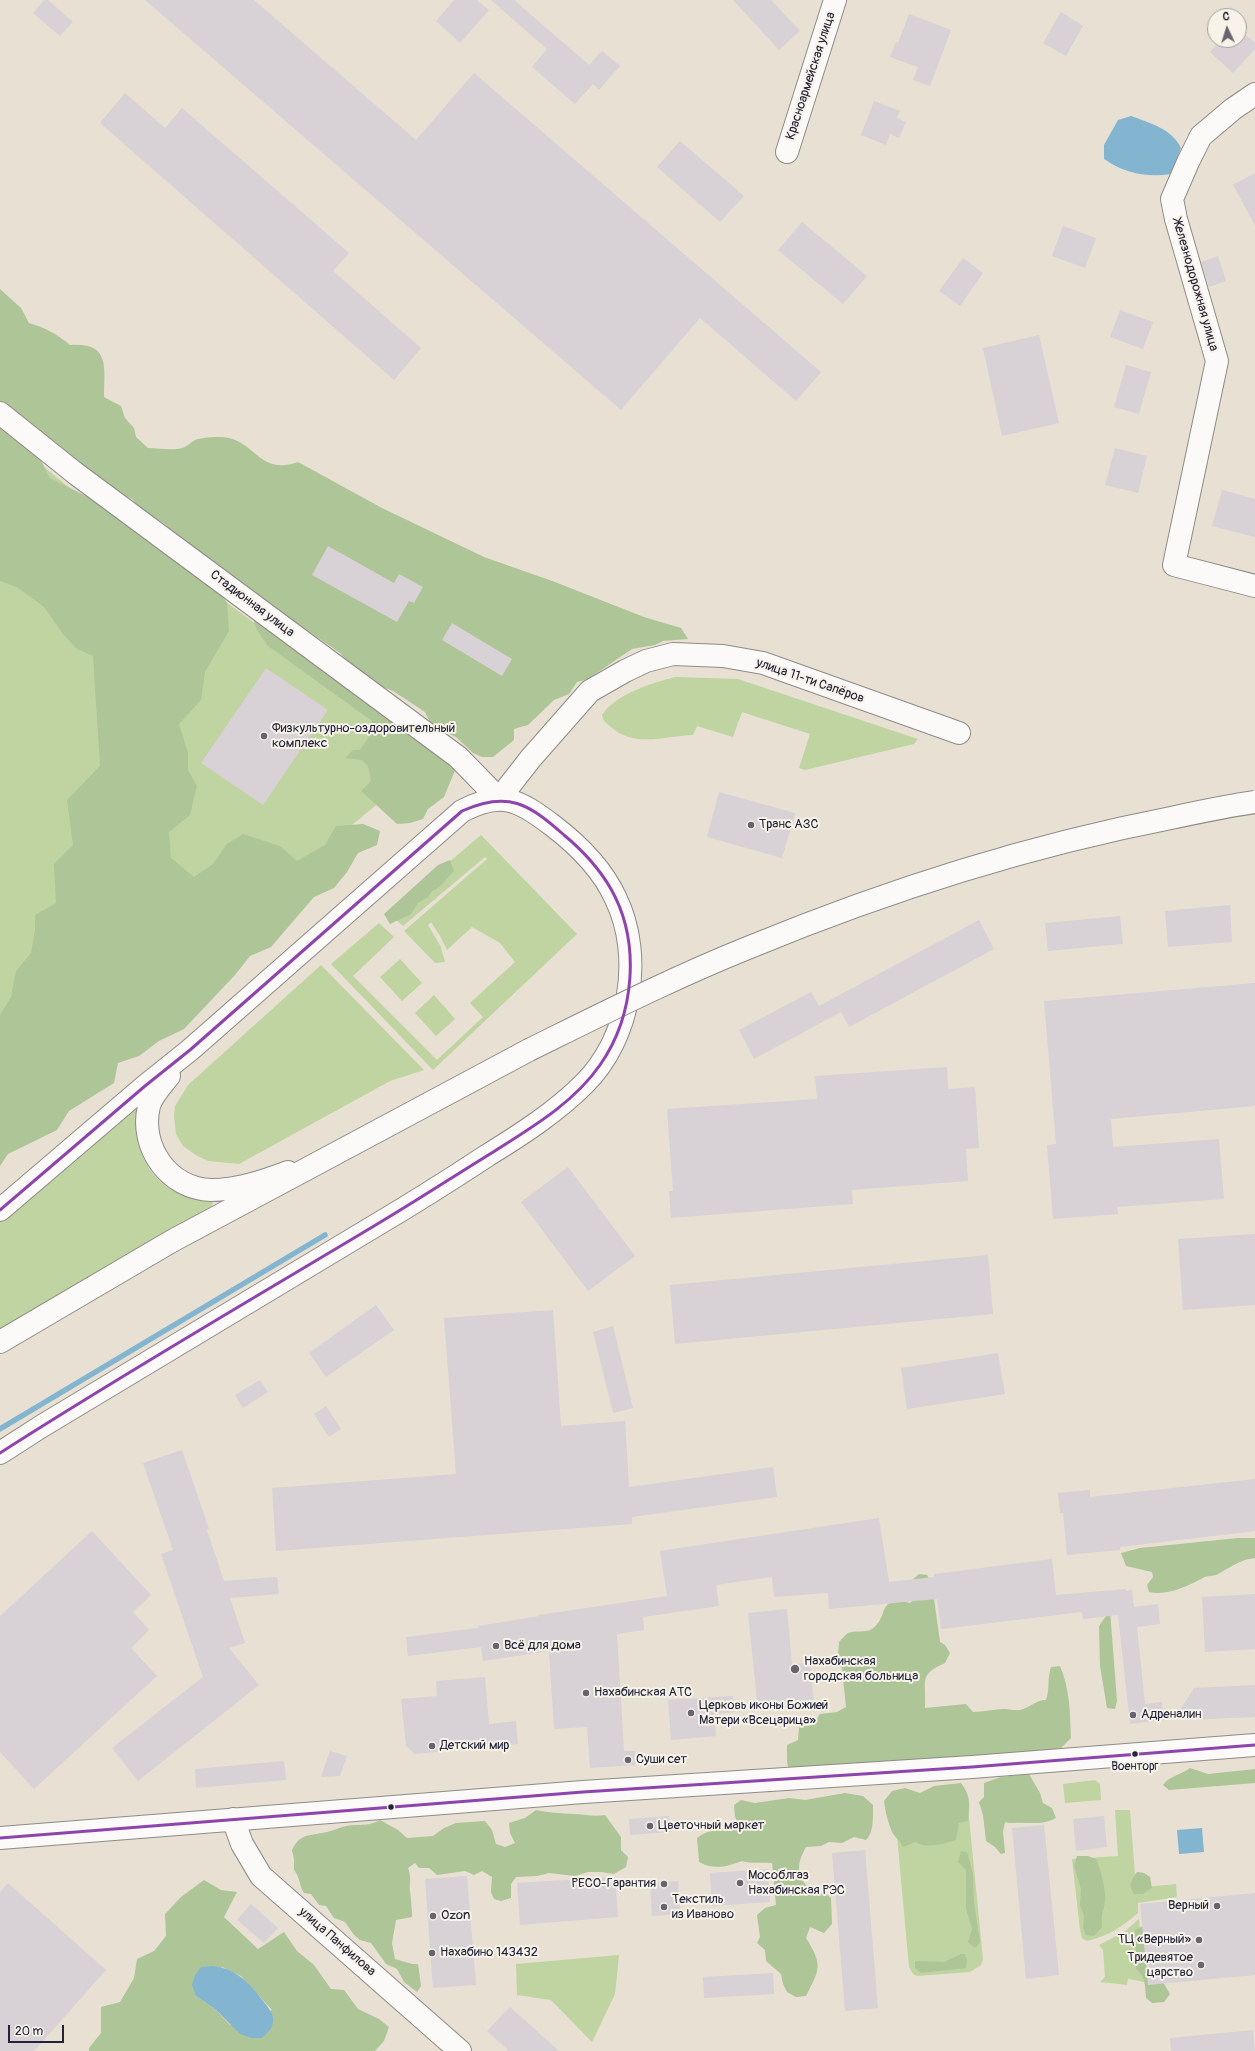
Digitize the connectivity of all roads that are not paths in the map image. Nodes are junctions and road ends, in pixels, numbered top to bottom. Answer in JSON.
{"nodes":[{"id":1,"x":835,"y":0,"type":"edge"},
{"id":2,"x":1255,"y":94,"type":"edge"},
{"id":3,"x":787,"y":152,"type":"dead end"},
{"id":4,"x":0,"y":414,"type":"edge"},
{"id":5,"x":1255,"y":586,"type":"edge"},
{"id":6,"x":959,"y":733,"type":"dead end"},
{"id":7,"x":499,"y":798,"type":"junction"},
{"id":8,"x":1255,"y":802,"type":"edge"},
{"id":9,"x":190,"y":1050,"type":"junction"},
{"id":10,"x":313,"y":1164,"type":"junction"},
{"id":11,"x":0,"y":1210,"type":"edge"},
{"id":12,"x":0,"y":1342,"type":"edge"},
{"id":13,"x":0,"y":1453,"type":"edge"},
{"id":14,"x":1255,"y":1745,"type":"edge"},
{"id":15,"x":233,"y":1819,"type":"junction"},
{"id":16,"x":0,"y":1838,"type":"edge"},
{"id":17,"x":460,"y":2051,"type":"edge"}],
"edges":[{"from":1,"to":3,"type":"street","name":"Красноармейская улица"},
{"from":2,"to":5,"type":"street","name":"Железнодорожная улица"},
{"from":4,"to":7,"type":"street","name":"Стадионная улица"},
{"from":6,"to":7,"type":"street","name":"улица 11-ти Сапёров"},
{"from":7,"to":9,"type":"street"},
{"from":7,"to":13,"type":"street"},
{"from":8,"to":10,"type":"street","bridge":true},
{"from":9,"to":10,"type":"street"},
{"from":9,"to":11,"type":"street"},
{"from":10,"to":12,"type":"street"},
{"from":14,"to":15,"type":"street"},
{"from":15,"to":16,"type":"street"},
{"from":15,"to":17,"type":"street","name":"улица Панфилова"}]}
